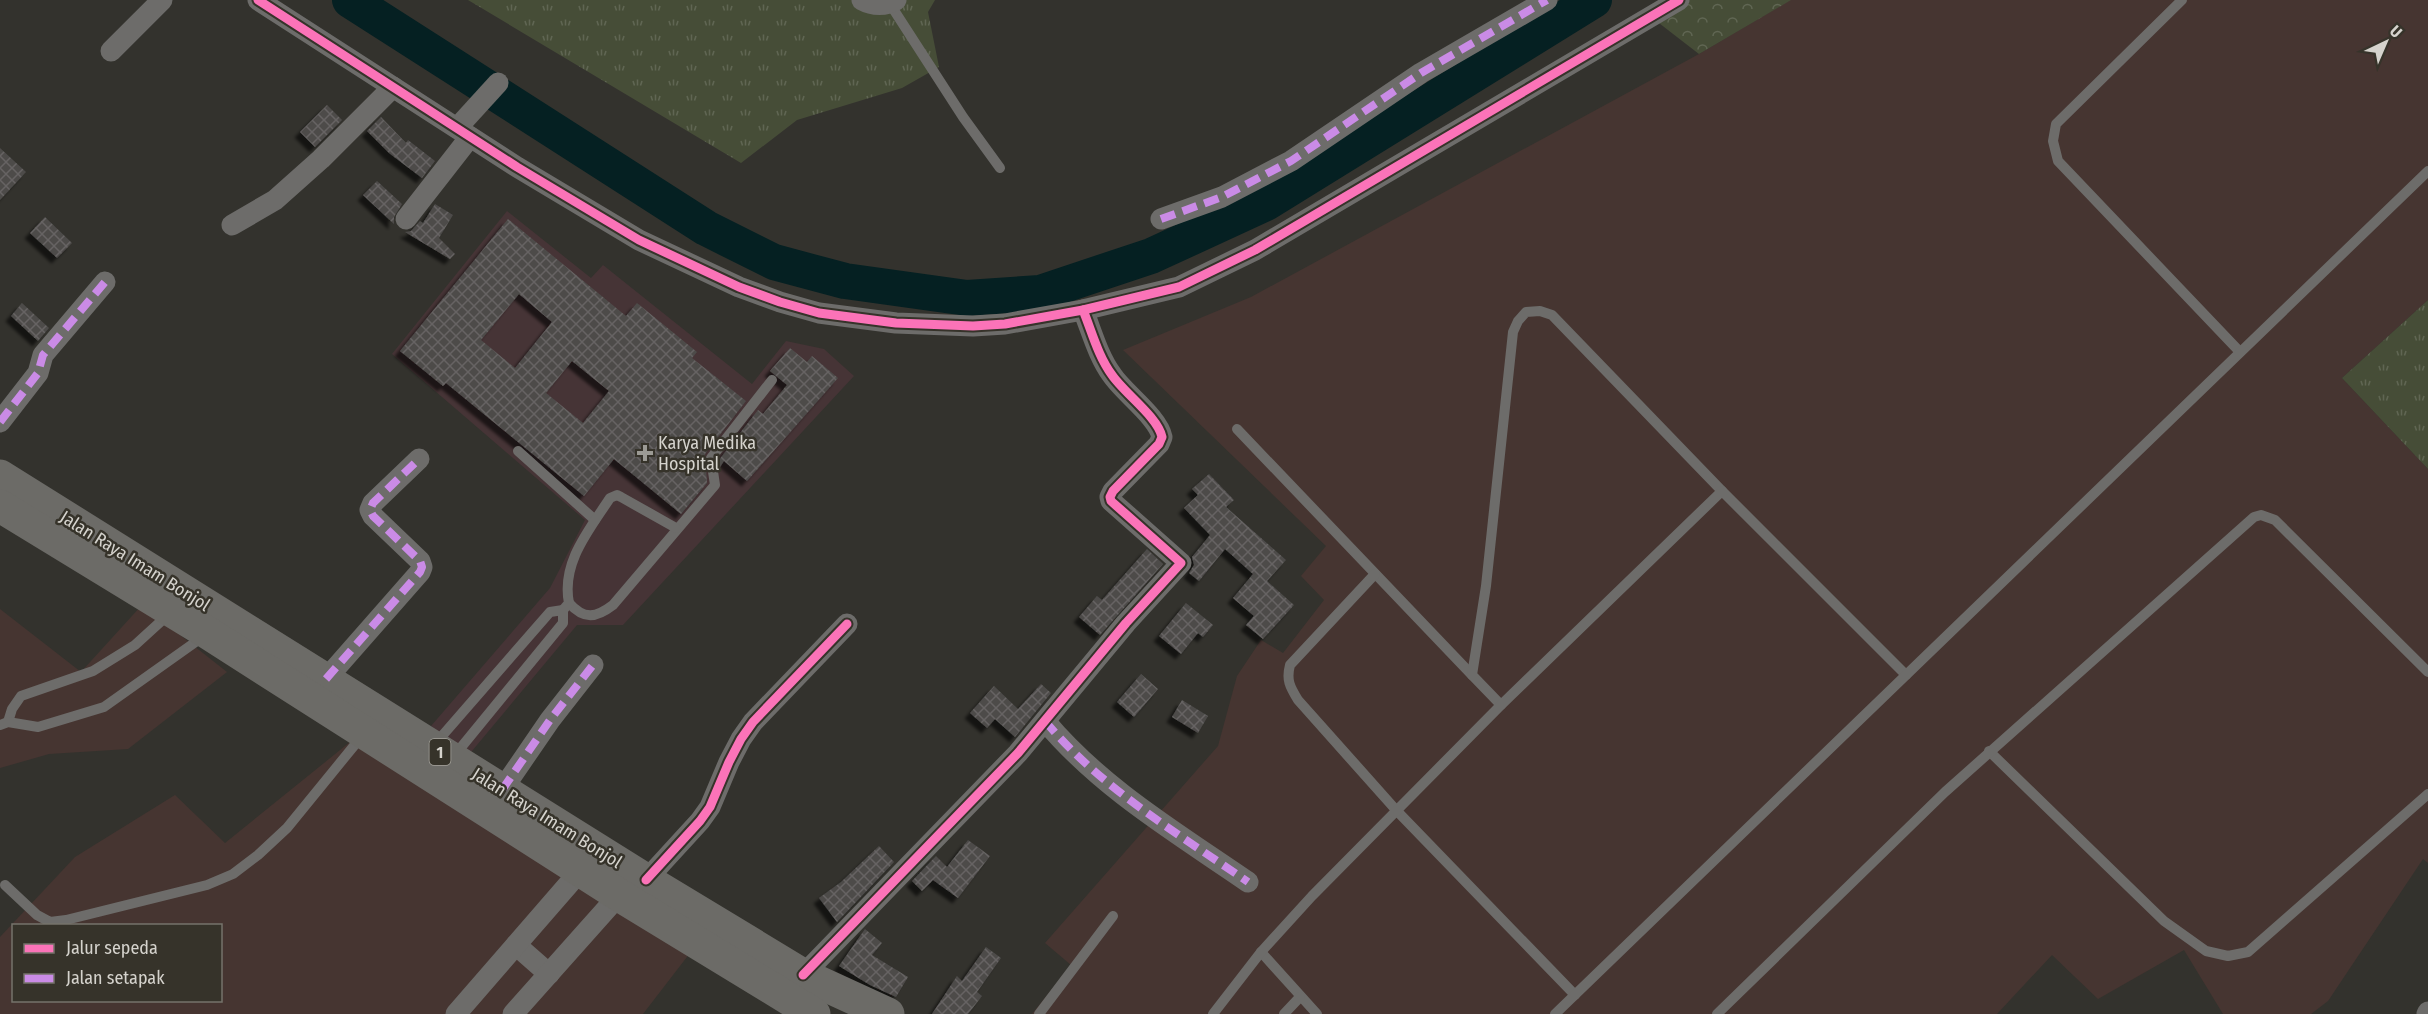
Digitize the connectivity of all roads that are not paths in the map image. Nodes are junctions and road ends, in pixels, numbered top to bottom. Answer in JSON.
{"nodes":[{"id":1,"x":162,"y":0,"type":"edge"},
{"id":2,"x":258,"y":0,"type":"edge"},
{"id":3,"x":862,"y":0,"type":"edge"},
{"id":4,"x":1547,"y":0,"type":"edge"},
{"id":5,"x":1679,"y":0,"type":"edge"},
{"id":6,"x":2182,"y":0,"type":"edge"},
{"id":7,"x":893,"y":2,"type":"edge"},
{"id":8,"x":111,"y":51,"type":"dead end"},
{"id":9,"x":497,"y":84,"type":"dead end"},
{"id":10,"x":393,"y":87,"type":"junction"},
{"id":11,"x":463,"y":133,"type":"junction"},
{"id":12,"x":1000,"y":168,"type":"dead end"},
{"id":13,"x":2428,"y":171,"type":"edge"},
{"id":14,"x":406,"y":219,"type":"dead end"},
{"id":15,"x":1161,"y":219,"type":"dead end"},
{"id":16,"x":232,"y":225,"type":"dead end"},
{"id":17,"x":105,"y":282,"type":"dead end"},
{"id":18,"x":1083,"y":310,"type":"junction"},
{"id":19,"x":2240,"y":352,"type":"junction"},
{"id":20,"x":772,"y":380,"type":"dead end"},
{"id":21,"x":0,"y":422,"type":"edge"},
{"id":22,"x":1237,"y":429,"type":"dead end"},
{"id":23,"x":518,"y":451,"type":"dead end"},
{"id":24,"x":419,"y":459,"type":"dead end"},
{"id":25,"x":0,"y":476,"type":"edge"},
{"id":26,"x":1722,"y":491,"type":"junction"},
{"id":27,"x":0,"y":506,"type":"edge"},
{"id":28,"x":595,"y":520,"type":"junction"},
{"id":29,"x":676,"y":528,"type":"junction"},
{"id":30,"x":1375,"y":574,"type":"junction"},
{"id":31,"x":566,"y":606,"type":"junction"},
{"id":32,"x":194,"y":618,"type":"junction"},
{"id":33,"x":848,"y":624,"type":"dead end"},
{"id":34,"x":593,"y":665,"type":"dead end"},
{"id":35,"x":2428,"y":672,"type":"edge"},
{"id":36,"x":1472,"y":675,"type":"junction"},
{"id":37,"x":1906,"y":675,"type":"junction"},
{"id":38,"x":326,"y":679,"type":"junction"},
{"id":39,"x":1501,"y":705,"type":"junction"},
{"id":40,"x":1045,"y":721,"type":"junction"},
{"id":41,"x":4,"y":724,"type":"edge"},
{"id":42,"x":364,"y":733,"type":"junction"},
{"id":43,"x":1989,"y":752,"type":"junction"},
{"id":44,"x":442,"y":753,"type":"junction"},
{"id":45,"x":502,"y":790,"type":"junction"},
{"id":46,"x":2428,"y":794,"type":"edge"},
{"id":47,"x":1396,"y":810,"type":"junction"},
{"id":48,"x":580,"y":870,"type":"junction"},
{"id":49,"x":1248,"y":882,"type":"dead end"},
{"id":50,"x":5,"y":885,"type":"dead end"},
{"id":51,"x":632,"y":887,"type":"junction"},
{"id":52,"x":1113,"y":916,"type":"dead end"},
{"id":53,"x":516,"y":945,"type":"junction"},
{"id":54,"x":1261,"y":952,"type":"junction"},
{"id":55,"x":549,"y":974,"type":"junction"},
{"id":56,"x":803,"y":975,"type":"junction"},
{"id":57,"x":1575,"y":995,"type":"junction"},
{"id":58,"x":1300,"y":997,"type":"junction"},
{"id":59,"x":456,"y":1014,"type":"edge"},
{"id":60,"x":513,"y":1014,"type":"edge"},
{"id":61,"x":814,"y":1014,"type":"edge"},
{"id":62,"x":888,"y":1014,"type":"edge"},
{"id":63,"x":1039,"y":1014,"type":"edge"},
{"id":64,"x":1213,"y":1014,"type":"edge"},
{"id":65,"x":1284,"y":1014,"type":"edge"},
{"id":66,"x":1317,"y":1014,"type":"edge"},
{"id":67,"x":1555,"y":1014,"type":"edge"},
{"id":68,"x":1717,"y":1014,"type":"edge"}],
"edges":[{"from":1,"to":8,"type":"street"},
{"from":2,"to":10,"type":"street"},
{"from":3,"to":7,"type":"street"},
{"from":4,"to":15,"type":"street"},
{"from":5,"to":18,"type":"street"},
{"from":6,"to":19,"type":"lane"},
{"from":7,"to":12,"type":"lane"},
{"from":9,"to":11,"type":"street"},
{"from":10,"to":11,"type":"street"},
{"from":10,"to":16,"type":"street"},
{"from":11,"to":14,"type":"street"},
{"from":11,"to":18,"type":"street"},
{"from":13,"to":19,"type":"lane"},
{"from":17,"to":21,"type":"street"},
{"from":18,"to":40,"type":"street"},
{"from":19,"to":37,"type":"lane"},
{"from":20,"to":29,"type":"lane"},
{"from":22,"to":30,"type":"lane"},
{"from":23,"to":28,"type":"lane"},
{"from":24,"to":38,"type":"street"},
{"from":25,"to":32,"type":"highway","name":"Jalan Raya Imam Bonjol","number":"1"},
{"from":26,"to":36,"type":"lane"},
{"from":26,"to":37,"type":"lane"},
{"from":26,"to":39,"type":"lane"},
{"from":27,"to":32,"type":"highway","name":"Jalan Raya Imam Bonjol","number":"1"},
{"from":28,"to":29,"type":"lane"},
{"from":28,"to":31,"type":"lane"},
{"from":29,"to":31,"type":"lane"},
{"from":30,"to":36,"type":"lane"},
{"from":30,"to":47,"type":"lane"},
{"from":31,"to":44,"type":"lane"},
{"from":31,"to":44,"type":"lane"},
{"from":32,"to":38,"type":"highway","name":"Jalan Raya Imam Bonjol","number":"1"},
{"from":32,"to":41,"type":"lane"},
{"from":32,"to":41,"type":"lane"},
{"from":32,"to":42,"type":"highway","name":"Jalan Raya Imam Bonjol","number":"1"},
{"from":33,"to":51,"type":"street"},
{"from":34,"to":45,"type":"street"},
{"from":35,"to":43,"type":"lane"},
{"from":36,"to":39,"type":"lane"},
{"from":37,"to":57,"type":"lane"},
{"from":38,"to":44,"type":"highway","name":"Jalan Raya Imam Bonjol","number":"1"},
{"from":39,"to":47,"type":"lane"},
{"from":40,"to":49,"type":"street"},
{"from":40,"to":56,"type":"street"},
{"from":42,"to":48,"type":"highway","name":"Jalan Raya Imam Bonjol","number":"1"},
{"from":42,"to":50,"type":"lane"},
{"from":43,"to":46,"type":"lane"},
{"from":43,"to":68,"type":"lane"},
{"from":44,"to":45,"type":"highway","name":"Jalan Raya Imam Bonjol","number":"1"},
{"from":45,"to":51,"type":"highway","name":"Jalan Raya Imam Bonjol","number":"1"},
{"from":47,"to":54,"type":"lane"},
{"from":47,"to":57,"type":"lane"},
{"from":48,"to":51,"type":"highway","name":"Jalan Raya Imam Bonjol","number":"1"},
{"from":48,"to":53,"type":"street"},
{"from":51,"to":55,"type":"street"},
{"from":51,"to":56,"type":"highway","name":"Jalan Raya Imam Bonjol","number":"1"},
{"from":51,"to":61,"type":"highway","name":"Jalan Raya Imam Bonjol","number":"1"},
{"from":52,"to":63,"type":"lane"},
{"from":53,"to":55,"type":"street"},
{"from":53,"to":59,"type":"street"},
{"from":54,"to":58,"type":"lane"},
{"from":54,"to":64,"type":"lane"},
{"from":55,"to":60,"type":"street"},
{"from":56,"to":62,"type":"highway","name":"Jalan Raya Imam Bonjol","number":"1"},
{"from":57,"to":67,"type":"lane"},
{"from":58,"to":65,"type":"lane"},
{"from":58,"to":66,"type":"lane"}]}
